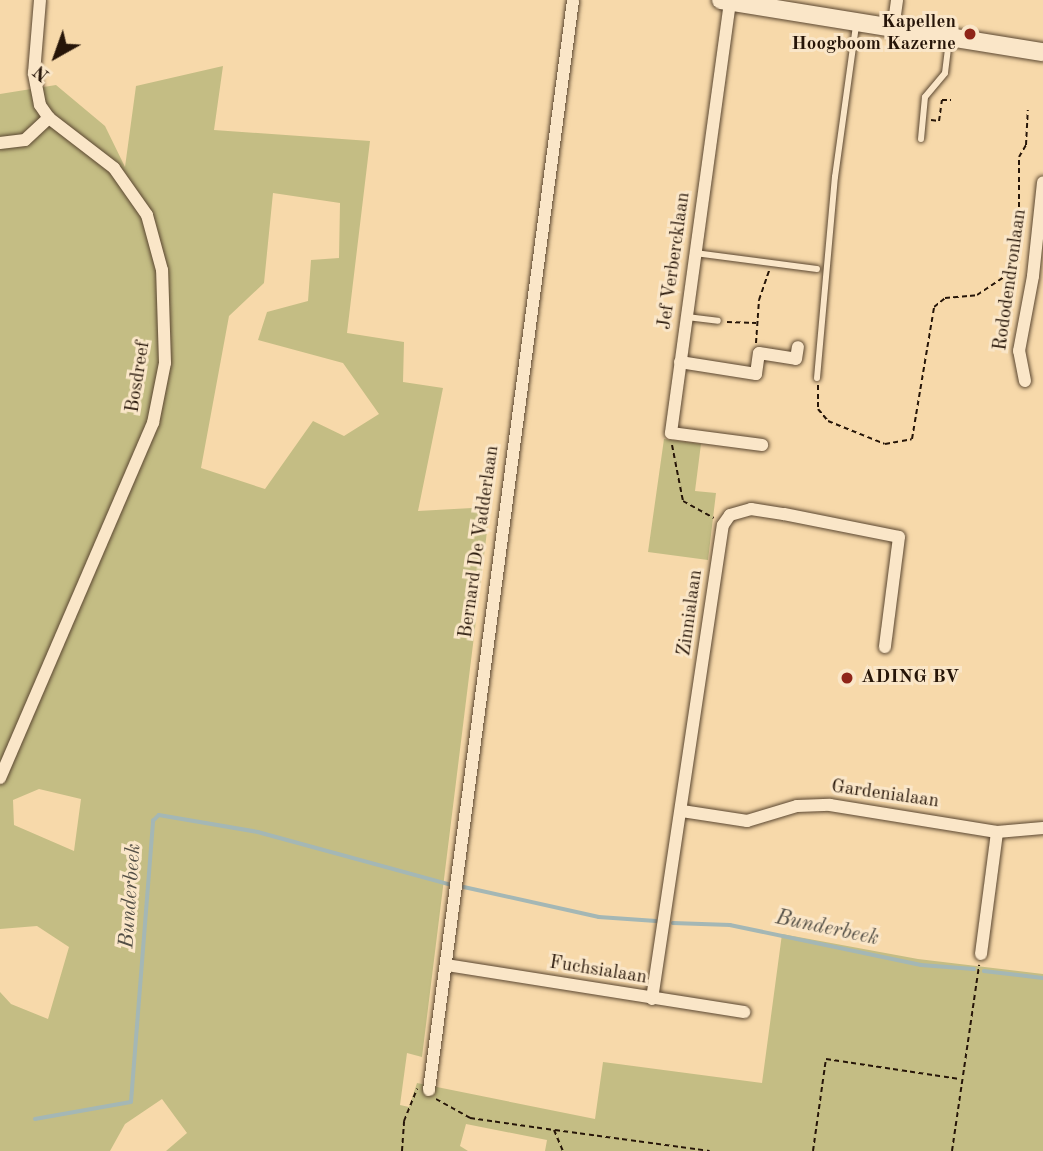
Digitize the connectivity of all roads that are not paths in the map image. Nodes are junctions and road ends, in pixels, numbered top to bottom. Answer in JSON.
{"nodes":[{"id":1,"x":40,"y":0,"type":"edge"},
{"id":2,"x":573,"y":0,"type":"edge"},
{"id":3,"x":897,"y":0,"type":"edge"},
{"id":4,"x":725,"y":1,"type":"edge"},
{"id":5,"x":856,"y":23,"type":"junction"},
{"id":6,"x":893,"y":29,"type":"junction"},
{"id":7,"x":949,"y":38,"type":"junction"},
{"id":8,"x":1043,"y":52,"type":"edge"},
{"id":9,"x":50,"y":118,"type":"junction"},
{"id":10,"x":921,"y":139,"type":"dead end"},
{"id":11,"x":0,"y":143,"type":"edge"},
{"id":12,"x":1043,"y":183,"type":"edge"},
{"id":13,"x":695,"y":253,"type":"junction"},
{"id":14,"x":817,"y":269,"type":"dead end"},
{"id":15,"x":687,"y":317,"type":"junction"},
{"id":16,"x":718,"y":321,"type":"road end"},
{"id":17,"x":798,"y":347,"type":"dead end"},
{"id":18,"x":680,"y":362,"type":"junction"},
{"id":19,"x":817,"y":378,"type":"road end"},
{"id":20,"x":1025,"y":381,"type":"dead end"},
{"id":21,"x":762,"y":445,"type":"dead end"},
{"id":22,"x":885,"y":647,"type":"dead end"},
{"id":23,"x":0,"y":778,"type":"edge"},
{"id":24,"x":682,"y":811,"type":"junction"},
{"id":25,"x":1043,"y":828,"type":"edge"},
{"id":26,"x":997,"y":832,"type":"junction"},
{"id":27,"x":981,"y":954,"type":"road end"},
{"id":28,"x":447,"y":965,"type":"junction"},
{"id":29,"x":652,"y":999,"type":"junction"},
{"id":30,"x":744,"y":1012,"type":"dead end"},
{"id":31,"x":425,"y":1087,"type":"road end"}],
"edges":[{"from":1,"to":9,"type":"street","name":"Bosdreef"},
{"from":2,"to":28,"type":"street","name":"Bernard De Vadderlaan"},
{"from":3,"to":6,"type":"street"},
{"from":4,"to":5,"type":"street"},
{"from":4,"to":13,"type":"street","name":"Jef Verbercklaan"},
{"from":5,"to":6,"type":"street"},
{"from":5,"to":19,"type":"lane"},
{"from":6,"to":7,"type":"street"},
{"from":7,"to":8,"type":"street"},
{"from":7,"to":10,"type":"lane"},
{"from":9,"to":11,"type":"street"},
{"from":9,"to":23,"type":"street","name":"Bosdreef"},
{"from":12,"to":20,"type":"street","name":"Rododendronlaan"},
{"from":13,"to":14,"type":"lane"},
{"from":13,"to":15,"type":"street","name":"Jef Verbercklaan"},
{"from":15,"to":16,"type":"lane"},
{"from":15,"to":18,"type":"street","name":"Jef Verbercklaan"},
{"from":17,"to":18,"type":"street"},
{"from":18,"to":21,"type":"street","name":"Jef Verbercklaan"},
{"from":22,"to":24,"type":"street","name":"Zinnialaan"},
{"from":24,"to":26,"type":"street","name":"Gardenialaan"},
{"from":24,"to":29,"type":"street","name":"Zinnialaan"},
{"from":25,"to":26,"type":"street","name":"Gardenialaan"},
{"from":26,"to":27,"type":"street"},
{"from":28,"to":29,"type":"street","name":"Fuchsialaan"},
{"from":28,"to":31,"type":"street","name":"Bernard De Vadderlaan"},
{"from":29,"to":30,"type":"street","name":"Fuchsialaan"}]}
